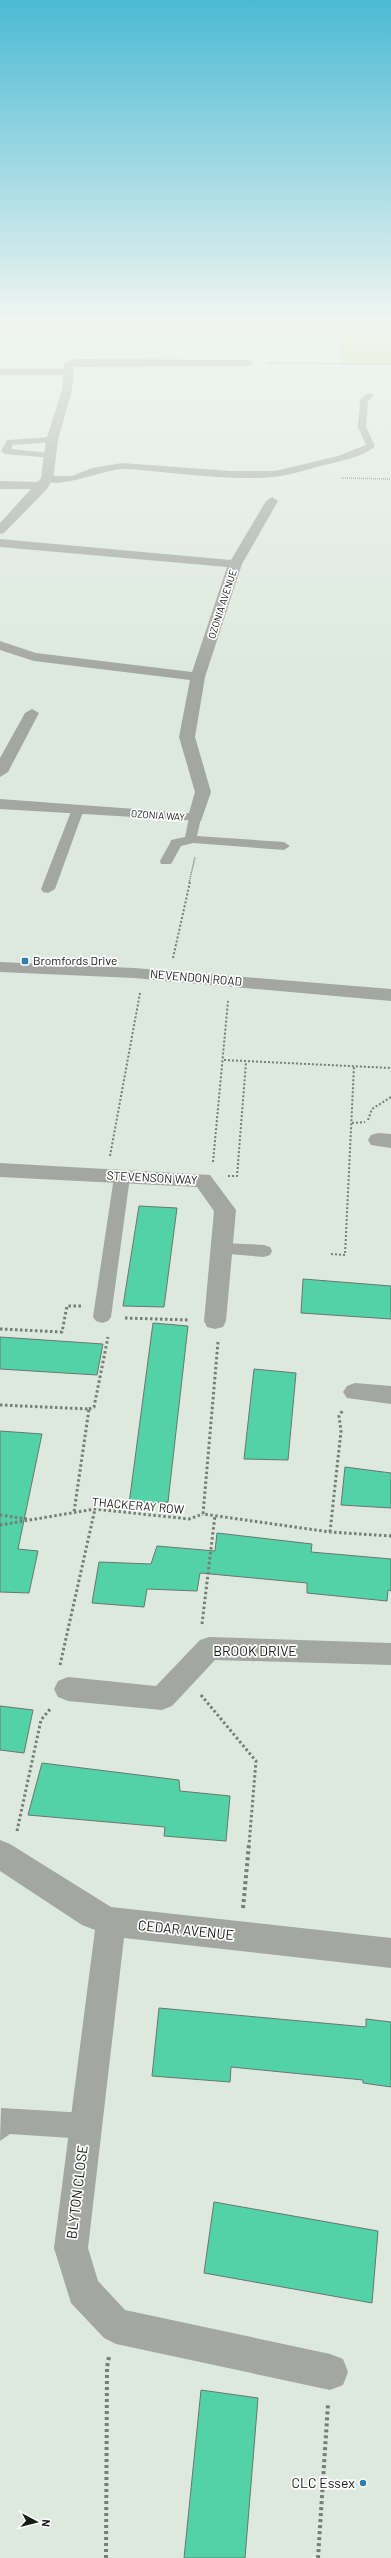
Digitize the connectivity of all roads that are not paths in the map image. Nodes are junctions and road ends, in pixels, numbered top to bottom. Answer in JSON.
{"nodes":[{"id":1,"x":368,"y":439,"type":"edge"},
{"id":2,"x":52,"y":440,"type":"joint"},
{"id":3,"x":50,"y":456,"type":"junction"},
{"id":4,"x":45,"y":483,"type":"junction"},
{"id":5,"x":0,"y":485,"type":"edge"},
{"id":6,"x":272,"y":501,"type":"dead end"},
{"id":7,"x":0,"y":530,"type":"edge"},
{"id":8,"x":0,"y":543,"type":"edge"},
{"id":9,"x":235,"y":564,"type":"junction"},
{"id":10,"x":0,"y":646,"type":"edge"},
{"id":11,"x":198,"y":677,"type":"junction"},
{"id":12,"x":32,"y":713,"type":"dead end"},
{"id":13,"x":0,"y":772,"type":"edge"},
{"id":14,"x":0,"y":804,"type":"edge"},
{"id":15,"x":78,"y":809,"type":"junction"},
{"id":16,"x":195,"y":818,"type":"junction"},
{"id":17,"x":196,"y":840,"type":"junction"},
{"id":18,"x":284,"y":846,"type":"dead end"},
{"id":19,"x":166,"y":861,"type":"dead end"},
{"id":20,"x":48,"y":889,"type":"dead end"},
{"id":21,"x":0,"y":967,"type":"edge"},
{"id":22,"x":391,"y":995,"type":"edge"},
{"id":23,"x":0,"y":1170,"type":"edge"},
{"id":24,"x":114,"y":1176,"type":"junction"},
{"id":25,"x":223,"y":1249,"type":"junction"},
{"id":26,"x":264,"y":1251,"type":"dead end"},
{"id":27,"x":106,"y":1314,"type":"road end"},
{"id":28,"x":215,"y":1321,"type":"road end"},
{"id":29,"x":355,"y":1392,"type":"road end"},
{"id":30,"x":391,"y":1395,"type":"edge"},
{"id":31,"x":391,"y":1654,"type":"edge"},
{"id":32,"x":68,"y":1689,"type":"road end"},
{"id":33,"x":2,"y":1855,"type":"edge"},
{"id":34,"x":111,"y":1922,"type":"junction"},
{"id":35,"x":391,"y":1953,"type":"edge"},
{"id":36,"x":86,"y":2126,"type":"junction"},
{"id":37,"x":0,"y":2128,"type":"edge"},
{"id":38,"x":330,"y":2372,"type":"road end"}],
"edges":[{"from":1,"to":4,"type":"lane"},
{"from":2,"to":3,"type":"street"},
{"from":2,"to":3,"type":"lane"},
{"from":3,"to":4,"type":"street"},
{"from":4,"to":5,"type":"street"},
{"from":4,"to":7,"type":"street"},
{"from":6,"to":9,"type":"street"},
{"from":8,"to":9,"type":"street","name":"OZONIA AVENUE"},
{"from":9,"to":11,"type":"street","name":"OZONIA AVENUE"},
{"from":10,"to":11,"type":"street"},
{"from":11,"to":16,"type":"street","name":"OZONIA WAY"},
{"from":12,"to":13,"type":"street"},
{"from":14,"to":15,"type":"street","name":"OZONIA WAY"},
{"from":15,"to":16,"type":"street","name":"OZONIA WAY"},
{"from":15,"to":20,"type":"lane"},
{"from":16,"to":17,"type":"lane"},
{"from":17,"to":18,"type":"lane"},
{"from":17,"to":19,"type":"lane"},
{"from":21,"to":22,"type":"street","name":"NEVENDON ROAD"},
{"from":23,"to":24,"type":"street","name":"STEVENSON WAY"},
{"from":24,"to":25,"type":"street","name":"STEVENSON WAY"},
{"from":24,"to":27,"type":"lane"},
{"from":25,"to":26,"type":"lane"},
{"from":25,"to":28,"type":"street","name":"STEVENSON WAY"},
{"from":29,"to":30,"type":"street"},
{"from":31,"to":32,"type":"street","name":"BROOK DRIVE"},
{"from":33,"to":34,"type":"street","name":"CEDAR AVENUE"},
{"from":34,"to":35,"type":"street","name":"CEDAR AVENUE"},
{"from":34,"to":36,"type":"street","name":"BLYTON CLOSE"},
{"from":36,"to":37,"type":"lane"},
{"from":36,"to":38,"type":"street","name":"BLYTON CLOSE"}]}
